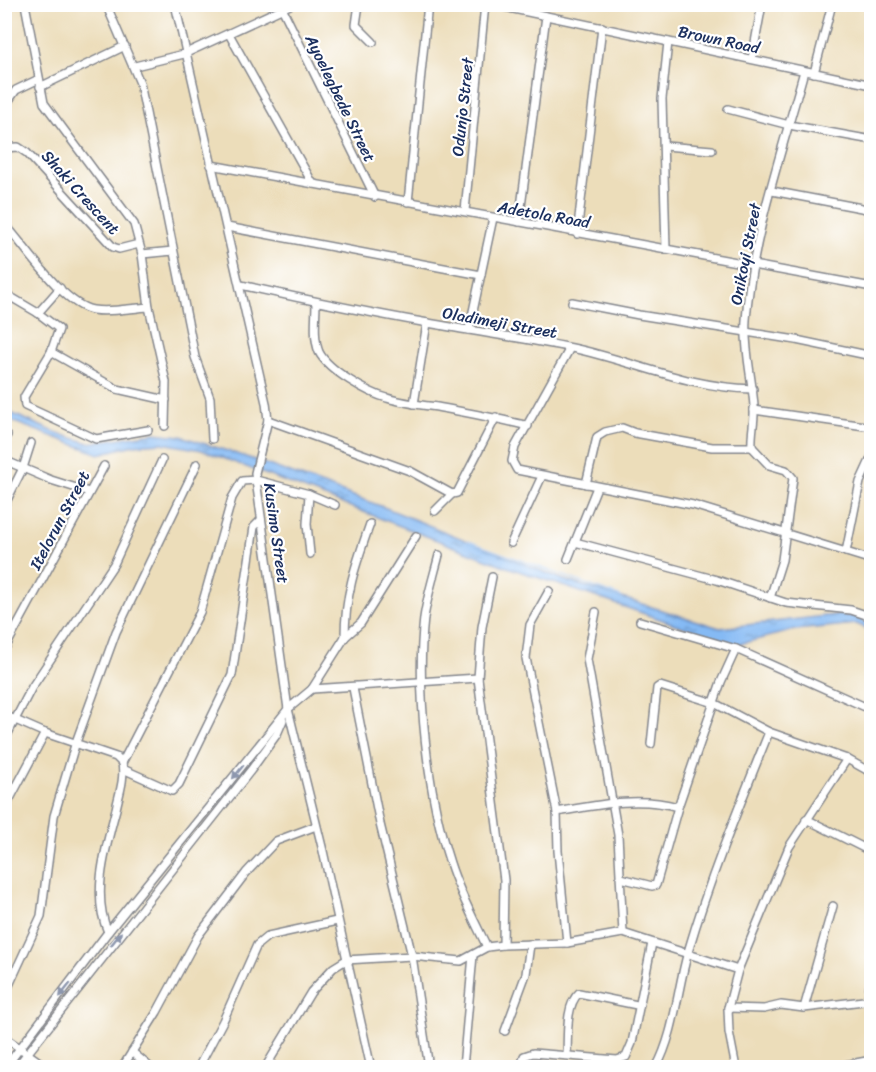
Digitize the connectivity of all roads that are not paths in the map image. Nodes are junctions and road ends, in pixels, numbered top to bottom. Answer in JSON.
{"nodes":[{"id":1,"x":25,"y":4,"type":"edge"},
{"id":2,"x":106,"y":4,"type":"edge"},
{"id":3,"x":175,"y":4,"type":"edge"},
{"id":4,"x":292,"y":4,"type":"edge"},
{"id":5,"x":359,"y":4,"type":"edge"},
{"id":6,"x":428,"y":4,"type":"edge"},
{"id":7,"x":485,"y":4,"type":"edge"},
{"id":8,"x":490,"y":4,"type":"edge"},
{"id":9,"x":762,"y":4,"type":"edge"},
{"id":10,"x":832,"y":4,"type":"edge"},
{"id":11,"x":283,"y":10,"type":"junction"},
{"id":12,"x":546,"y":16,"type":"junction"},
{"id":13,"x":602,"y":27,"type":"junction"},
{"id":14,"x":229,"y":34,"type":"junction"},
{"id":15,"x":373,"y":42,"type":"dead end"},
{"id":16,"x":668,"y":42,"type":"junction"},
{"id":17,"x":125,"y":46,"type":"junction"},
{"id":18,"x":184,"y":54,"type":"junction"},
{"id":19,"x":752,"y":59,"type":"junction"},
{"id":20,"x":135,"y":66,"type":"junction"},
{"id":21,"x":804,"y":71,"type":"junction"},
{"id":22,"x":814,"y":73,"type":"junction"},
{"id":23,"x":39,"y":79,"type":"junction"},
{"id":24,"x":872,"y":85,"type":"edge"},
{"id":25,"x":40,"y":87,"type":"junction"},
{"id":26,"x":4,"y":107,"type":"edge"},
{"id":27,"x":728,"y":110,"type":"dead end"},
{"id":28,"x":789,"y":125,"type":"junction"},
{"id":29,"x":872,"y":140,"type":"edge"},
{"id":30,"x":665,"y":146,"type":"junction"},
{"id":31,"x":4,"y":148,"type":"edge"},
{"id":32,"x":712,"y":150,"type":"dead end"},
{"id":33,"x":211,"y":165,"type":"junction"},
{"id":34,"x":313,"y":184,"type":"junction"},
{"id":35,"x":772,"y":191,"type":"junction"},
{"id":36,"x":375,"y":197,"type":"junction"},
{"id":37,"x":408,"y":202,"type":"junction"},
{"id":38,"x":872,"y":210,"type":"edge"},
{"id":39,"x":465,"y":211,"type":"junction"},
{"id":40,"x":493,"y":218,"type":"junction"},
{"id":41,"x":519,"y":222,"type":"junction"},
{"id":42,"x":4,"y":223,"type":"edge"},
{"id":43,"x":227,"y":227,"type":"junction"},
{"id":44,"x":577,"y":234,"type":"junction"},
{"id":45,"x":139,"y":244,"type":"junction"},
{"id":46,"x":666,"y":249,"type":"junction"},
{"id":47,"x":173,"y":250,"type":"junction"},
{"id":48,"x":142,"y":254,"type":"junction"},
{"id":49,"x":753,"y":267,"type":"junction"},
{"id":50,"x":481,"y":275,"type":"junction"},
{"id":51,"x":241,"y":285,"type":"junction"},
{"id":52,"x":872,"y":287,"type":"edge"},
{"id":53,"x":60,"y":288,"type":"junction"},
{"id":54,"x":7,"y":295,"type":"edge"},
{"id":55,"x":316,"y":302,"type":"junction"},
{"id":56,"x":572,"y":302,"type":"dead end"},
{"id":57,"x":4,"y":307,"type":"edge"},
{"id":58,"x":149,"y":307,"type":"junction"},
{"id":59,"x":38,"y":313,"type":"junction"},
{"id":60,"x":427,"y":323,"type":"junction"},
{"id":61,"x":469,"y":330,"type":"junction"},
{"id":62,"x":746,"y":330,"type":"junction"},
{"id":63,"x":570,"y":348,"type":"junction"},
{"id":64,"x":51,"y":352,"type":"junction"},
{"id":65,"x":872,"y":356,"type":"edge"},
{"id":66,"x":753,"y":389,"type":"junction"},
{"id":67,"x":166,"y":400,"type":"junction"},
{"id":68,"x":414,"y":404,"type":"junction"},
{"id":69,"x":754,"y":410,"type":"junction"},
{"id":70,"x":496,"y":417,"type":"junction"},
{"id":71,"x":268,"y":420,"type":"junction"},
{"id":72,"x":165,"y":426,"type":"dead end"},
{"id":73,"x":528,"y":426,"type":"junction"},
{"id":74,"x":872,"y":427,"type":"edge"},
{"id":75,"x":148,"y":430,"type":"dead end"},
{"id":76,"x":212,"y":438,"type":"dead end"},
{"id":77,"x":31,"y":443,"type":"dead end"},
{"id":78,"x":752,"y":447,"type":"junction"},
{"id":79,"x":872,"y":456,"type":"edge"},
{"id":80,"x":4,"y":460,"type":"edge"},
{"id":81,"x":162,"y":460,"type":"dead end"},
{"id":82,"x":197,"y":464,"type":"dead end"},
{"id":83,"x":104,"y":466,"type":"dead end"},
{"id":84,"x":23,"y":468,"type":"junction"},
{"id":85,"x":256,"y":476,"type":"junction"},
{"id":86,"x":542,"y":476,"type":"junction"},
{"id":87,"x":586,"y":484,"type":"junction"},
{"id":88,"x":597,"y":487,"type":"junction"},
{"id":89,"x":89,"y":492,"type":"junction"},
{"id":90,"x":309,"y":494,"type":"junction"},
{"id":91,"x":452,"y":494,"type":"junction"},
{"id":92,"x":336,"y":505,"type":"dead end"},
{"id":93,"x":4,"y":506,"type":"edge"},
{"id":94,"x":435,"y":511,"type":"dead end"},
{"id":95,"x":261,"y":520,"type":"junction"},
{"id":96,"x":370,"y":524,"type":"dead end"},
{"id":97,"x":784,"y":535,"type":"junction"},
{"id":98,"x":416,"y":536,"type":"dead end"},
{"id":99,"x":575,"y":542,"type":"junction"},
{"id":100,"x":511,"y":543,"type":"dead end"},
{"id":101,"x":846,"y":552,"type":"junction"},
{"id":102,"x":310,"y":554,"type":"dead end"},
{"id":103,"x":439,"y":555,"type":"dead end"},
{"id":104,"x":568,"y":559,"type":"dead end"},
{"id":105,"x":872,"y":560,"type":"edge"},
{"id":106,"x":492,"y":577,"type":"dead end"},
{"id":107,"x":549,"y":591,"type":"dead end"},
{"id":108,"x":771,"y":598,"type":"junction"},
{"id":109,"x":596,"y":612,"type":"dead end"},
{"id":110,"x":872,"y":617,"type":"edge"},
{"id":111,"x":640,"y":621,"type":"dead end"},
{"id":112,"x":345,"y":637,"type":"junction"},
{"id":113,"x":736,"y":649,"type":"junction"},
{"id":114,"x":4,"y":650,"type":"edge"},
{"id":115,"x":478,"y":678,"type":"junction"},
{"id":116,"x":421,"y":681,"type":"junction"},
{"id":117,"x":353,"y":688,"type":"junction"},
{"id":118,"x":312,"y":689,"type":"junction"},
{"id":119,"x":714,"y":703,"type":"junction"},
{"id":120,"x":288,"y":709,"type":"junction"},
{"id":121,"x":872,"y":710,"type":"edge"},
{"id":122,"x":4,"y":715,"type":"edge"},
{"id":123,"x":13,"y":721,"type":"junction"},
{"id":124,"x":769,"y":732,"type":"junction"},
{"id":125,"x":45,"y":733,"type":"junction"},
{"id":126,"x":4,"y":741,"type":"edge"},
{"id":127,"x":651,"y":744,"type":"dead end"},
{"id":128,"x":75,"y":745,"type":"junction"},
{"id":129,"x":847,"y":759,"type":"junction"},
{"id":130,"x":122,"y":766,"type":"junction"},
{"id":131,"x":872,"y":773,"type":"edge"},
{"id":132,"x":612,"y":802,"type":"junction"},
{"id":133,"x":678,"y":807,"type":"junction"},
{"id":134,"x":4,"y":810,"type":"edge"},
{"id":135,"x":557,"y":812,"type":"junction"},
{"id":136,"x":806,"y":819,"type":"junction"},
{"id":137,"x":316,"y":826,"type":"junction"},
{"id":138,"x":872,"y":852,"type":"edge"},
{"id":139,"x":621,"y":878,"type":"junction"},
{"id":140,"x":834,"y":906,"type":"dead end"},
{"id":141,"x":337,"y":921,"type":"junction"},
{"id":142,"x":108,"y":933,"type":"junction"},
{"id":143,"x":623,"y":933,"type":"junction"},
{"id":144,"x":567,"y":942,"type":"junction"},
{"id":145,"x":652,"y":943,"type":"junction"},
{"id":146,"x":530,"y":944,"type":"junction"},
{"id":147,"x":503,"y":945,"type":"junction"},
{"id":148,"x":487,"y":947,"type":"junction"},
{"id":149,"x":687,"y":954,"type":"junction"},
{"id":150,"x":473,"y":955,"type":"junction"},
{"id":151,"x":411,"y":956,"type":"junction"},
{"id":152,"x":346,"y":960,"type":"junction"},
{"id":153,"x":81,"y":969,"type":"junction"},
{"id":154,"x":738,"y":970,"type":"junction"},
{"id":155,"x":872,"y":970,"type":"edge"},
{"id":156,"x":88,"y":975,"type":"junction"},
{"id":157,"x":4,"y":996,"type":"edge"},
{"id":158,"x":870,"y":1000,"type":"edge"},
{"id":159,"x":637,"y":1005,"type":"junction"},
{"id":160,"x":728,"y":1008,"type":"junction"},
{"id":161,"x":804,"y":1008,"type":"junction"},
{"id":162,"x":505,"y":1031,"type":"dead end"},
{"id":163,"x":4,"y":1037,"type":"edge"},
{"id":164,"x":23,"y":1051,"type":"junction"},
{"id":165,"x":132,"y":1052,"type":"junction"},
{"id":166,"x":567,"y":1055,"type":"junction"},
{"id":167,"x":872,"y":1060,"type":"edge"},
{"id":168,"x":5,"y":1068,"type":"edge"},
{"id":169,"x":16,"y":1068,"type":"edge"},
{"id":170,"x":48,"y":1068,"type":"edge"},
{"id":171,"x":122,"y":1068,"type":"edge"},
{"id":172,"x":151,"y":1068,"type":"edge"},
{"id":173,"x":198,"y":1068,"type":"edge"},
{"id":174,"x":266,"y":1068,"type":"edge"},
{"id":175,"x":371,"y":1068,"type":"edge"},
{"id":176,"x":429,"y":1068,"type":"edge"},
{"id":177,"x":463,"y":1068,"type":"edge"},
{"id":178,"x":521,"y":1068,"type":"edge"},
{"id":179,"x":656,"y":1068,"type":"edge"},
{"id":180,"x":736,"y":1068,"type":"edge"},
{"id":181,"x":829,"y":1068,"type":"edge"}],
"edges":[{"from":1,"to":23,"type":"street"},
{"from":2,"to":17,"type":"street"},
{"from":3,"to":18,"type":"street","name":"Kusimo Street"},
{"from":4,"to":11,"type":"street"},
{"from":5,"to":15,"type":"street"},
{"from":6,"to":37,"type":"street"},
{"from":7,"to":39,"type":"street","name":"Odunjo Street"},
{"from":8,"to":12,"type":"street","name":"Brown Road"},
{"from":9,"to":19,"type":"street"},
{"from":10,"to":22,"type":"street"},
{"from":11,"to":14,"type":"street"},
{"from":11,"to":36,"type":"street","name":"Ayoelegbede Street"},
{"from":12,"to":13,"type":"street","name":"Brown Road"},
{"from":12,"to":41,"type":"street"},
{"from":13,"to":16,"type":"street","name":"Brown Road"},
{"from":13,"to":44,"type":"street"},
{"from":14,"to":18,"type":"street"},
{"from":14,"to":34,"type":"street"},
{"from":16,"to":19,"type":"street","name":"Brown Road"},
{"from":16,"to":30,"type":"street"},
{"from":17,"to":20,"type":"street"},
{"from":17,"to":25,"type":"street"},
{"from":18,"to":20,"type":"street"},
{"from":18,"to":33,"type":"street","name":"Kusimo Street"},
{"from":19,"to":21,"type":"street","name":"Brown Road"},
{"from":20,"to":47,"type":"street"},
{"from":21,"to":22,"type":"street","name":"Brown Road"},
{"from":21,"to":28,"type":"street","name":"Onikoyi Street"},
{"from":22,"to":24,"type":"street","name":"Brown Road"},
{"from":23,"to":25,"type":"street"},
{"from":23,"to":26,"type":"street"},
{"from":25,"to":45,"type":"street"},
{"from":27,"to":28,"type":"street"},
{"from":28,"to":29,"type":"street"},
{"from":28,"to":35,"type":"street","name":"Onikoyi Street"},
{"from":30,"to":32,"type":"street"},
{"from":30,"to":46,"type":"street"},
{"from":31,"to":45,"type":"street","name":"Shaki Crescent"},
{"from":33,"to":34,"type":"street","name":"Adetola Road"},
{"from":33,"to":43,"type":"street","name":"Kusimo Street"},
{"from":34,"to":36,"type":"street","name":"Adetola Road"},
{"from":35,"to":38,"type":"street"},
{"from":35,"to":49,"type":"street","name":"Onikoyi Street"},
{"from":36,"to":37,"type":"street","name":"Adetola Road"},
{"from":37,"to":39,"type":"street","name":"Adetola Road"},
{"from":39,"to":40,"type":"street","name":"Adetola Road"},
{"from":40,"to":41,"type":"street","name":"Adetola Road"},
{"from":40,"to":50,"type":"street"},
{"from":41,"to":44,"type":"street","name":"Adetola Road"},
{"from":42,"to":53,"type":"street"},
{"from":43,"to":50,"type":"street"},
{"from":43,"to":51,"type":"street","name":"Kusimo Street"},
{"from":44,"to":46,"type":"street","name":"Adetola Road"},
{"from":45,"to":48,"type":"street"},
{"from":46,"to":49,"type":"street","name":"Adetola Road"},
{"from":47,"to":48,"type":"street"},
{"from":47,"to":76,"type":"street"},
{"from":48,"to":58,"type":"street"},
{"from":49,"to":52,"type":"street","name":"Adetola Road"},
{"from":49,"to":62,"type":"street","name":"Onikoyi Street"},
{"from":50,"to":61,"type":"street"},
{"from":51,"to":55,"type":"street","name":"Oladimeji Street"},
{"from":51,"to":71,"type":"street","name":"Kusimo Street"},
{"from":53,"to":58,"type":"street"},
{"from":53,"to":59,"type":"street"},
{"from":54,"to":57,"type":"street"},
{"from":54,"to":59,"type":"street"},
{"from":55,"to":60,"type":"street","name":"Oladimeji Street"},
{"from":55,"to":68,"type":"street"},
{"from":56,"to":62,"type":"street"},
{"from":58,"to":67,"type":"street"},
{"from":59,"to":64,"type":"street"},
{"from":60,"to":61,"type":"street","name":"Oladimeji Street"},
{"from":60,"to":68,"type":"street"},
{"from":61,"to":63,"type":"street","name":"Oladimeji Street"},
{"from":62,"to":65,"type":"street"},
{"from":62,"to":66,"type":"street","name":"Onikoyi Street"},
{"from":63,"to":66,"type":"street","name":"Oladimeji Street"},
{"from":63,"to":73,"type":"street"},
{"from":64,"to":67,"type":"street"},
{"from":64,"to":75,"type":"street"},
{"from":66,"to":69,"type":"street","name":"Onikoyi Street"},
{"from":67,"to":72,"type":"street"},
{"from":68,"to":70,"type":"street"},
{"from":69,"to":74,"type":"street"},
{"from":69,"to":78,"type":"street","name":"Onikoyi Street"},
{"from":70,"to":73,"type":"street"},
{"from":70,"to":91,"type":"street"},
{"from":71,"to":85,"type":"street","name":"Kusimo Street"},
{"from":71,"to":91,"type":"street"},
{"from":73,"to":86,"type":"street"},
{"from":77,"to":84,"type":"street"},
{"from":78,"to":87,"type":"street"},
{"from":78,"to":97,"type":"street"},
{"from":79,"to":101,"type":"street"},
{"from":80,"to":84,"type":"street"},
{"from":81,"to":123,"type":"street"},
{"from":82,"to":128,"type":"street"},
{"from":83,"to":89,"type":"street","name":"Itelorun Street"},
{"from":84,"to":89,"type":"street"},
{"from":84,"to":93,"type":"street"},
{"from":85,"to":90,"type":"street"},
{"from":85,"to":95,"type":"street","name":"Kusimo Street"},
{"from":85,"to":130,"type":"street"},
{"from":86,"to":87,"type":"street"},
{"from":86,"to":100,"type":"street"},
{"from":87,"to":88,"type":"street"},
{"from":88,"to":97,"type":"street"},
{"from":88,"to":99,"type":"street"},
{"from":89,"to":114,"type":"street","name":"Itelorun Street"},
{"from":90,"to":92,"type":"street"},
{"from":90,"to":102,"type":"street"},
{"from":91,"to":94,"type":"street"},
{"from":95,"to":120,"type":"street","name":"Kusimo Street"},
{"from":95,"to":130,"type":"street"},
{"from":96,"to":112,"type":"street"},
{"from":97,"to":101,"type":"street"},
{"from":97,"to":108,"type":"street"},
{"from":98,"to":112,"type":"street"},
{"from":99,"to":104,"type":"street"},
{"from":99,"to":108,"type":"street"},
{"from":101,"to":105,"type":"street"},
{"from":103,"to":116,"type":"street"},
{"from":106,"to":115,"type":"street"},
{"from":107,"to":135,"type":"street"},
{"from":108,"to":110,"type":"street"},
{"from":109,"to":132,"type":"street"},
{"from":111,"to":113,"type":"street"},
{"from":112,"to":118,"type":"street"},
{"from":113,"to":119,"type":"street"},
{"from":113,"to":121,"type":"street"},
{"from":115,"to":116,"type":"street"},
{"from":115,"to":147,"type":"street"},
{"from":116,"to":117,"type":"street"},
{"from":116,"to":148,"type":"street"},
{"from":117,"to":118,"type":"street"},
{"from":117,"to":151,"type":"street"},
{"from":118,"to":120,"type":"street"},
{"from":119,"to":124,"type":"street"},
{"from":119,"to":127,"type":"street"},
{"from":119,"to":133,"type":"street"},
{"from":120,"to":137,"type":"street","name":"Kusimo Street"},
{"from":120,"to":142,"type":"street","one_way":true},
{"from":156,"to":120,"type":"street","one_way":true},
{"from":122,"to":123,"type":"street"},
{"from":123,"to":125,"type":"street"},
{"from":123,"to":126,"type":"street"},
{"from":124,"to":129,"type":"street"},
{"from":124,"to":149,"type":"street"},
{"from":125,"to":128,"type":"street"},
{"from":125,"to":134,"type":"street"},
{"from":128,"to":130,"type":"street"},
{"from":128,"to":157,"type":"street"},
{"from":129,"to":131,"type":"street"},
{"from":129,"to":136,"type":"street"},
{"from":130,"to":142,"type":"street"},
{"from":132,"to":133,"type":"street"},
{"from":132,"to":135,"type":"street"},
{"from":132,"to":139,"type":"street"},
{"from":133,"to":139,"type":"street"},
{"from":135,"to":144,"type":"street"},
{"from":136,"to":138,"type":"street"},
{"from":136,"to":154,"type":"street"},
{"from":137,"to":141,"type":"street","name":"Kusimo Street"},
{"from":137,"to":165,"type":"street"},
{"from":139,"to":143,"type":"street"},
{"from":140,"to":161,"type":"street"},
{"from":141,"to":152,"type":"street","name":"Kusimo Street"},
{"from":141,"to":173,"type":"street"},
{"from":142,"to":153,"type":"street"},
{"from":143,"to":144,"type":"street"},
{"from":143,"to":145,"type":"street"},
{"from":144,"to":146,"type":"street"},
{"from":145,"to":149,"type":"street"},
{"from":145,"to":159,"type":"street"},
{"from":146,"to":147,"type":"street"},
{"from":146,"to":162,"type":"street"},
{"from":147,"to":148,"type":"street"},
{"from":148,"to":150,"type":"street"},
{"from":149,"to":154,"type":"street"},
{"from":149,"to":179,"type":"street"},
{"from":150,"to":151,"type":"street"},
{"from":150,"to":177,"type":"street"},
{"from":151,"to":152,"type":"street"},
{"from":151,"to":176,"type":"street"},
{"from":152,"to":174,"type":"street"},
{"from":152,"to":175,"type":"street","name":"Kusimo Street"},
{"from":153,"to":156,"type":"street"},
{"from":153,"to":164,"type":"street","one_way":true},
{"from":154,"to":160,"type":"street"},
{"from":155,"to":158,"type":"street"},
{"from":156,"to":164,"type":"street"},
{"from":158,"to":161,"type":"street"},
{"from":159,"to":166,"type":"street"},
{"from":159,"to":166,"type":"street"},
{"from":160,"to":161,"type":"street"},
{"from":160,"to":180,"type":"street"},
{"from":163,"to":164,"type":"street"},
{"from":164,"to":168,"type":"street"},
{"from":164,"to":169,"type":"street"},
{"from":164,"to":170,"type":"street"},
{"from":165,"to":171,"type":"street"},
{"from":165,"to":172,"type":"street"},
{"from":166,"to":178,"type":"street"},
{"from":167,"to":181,"type":"street"}]}
